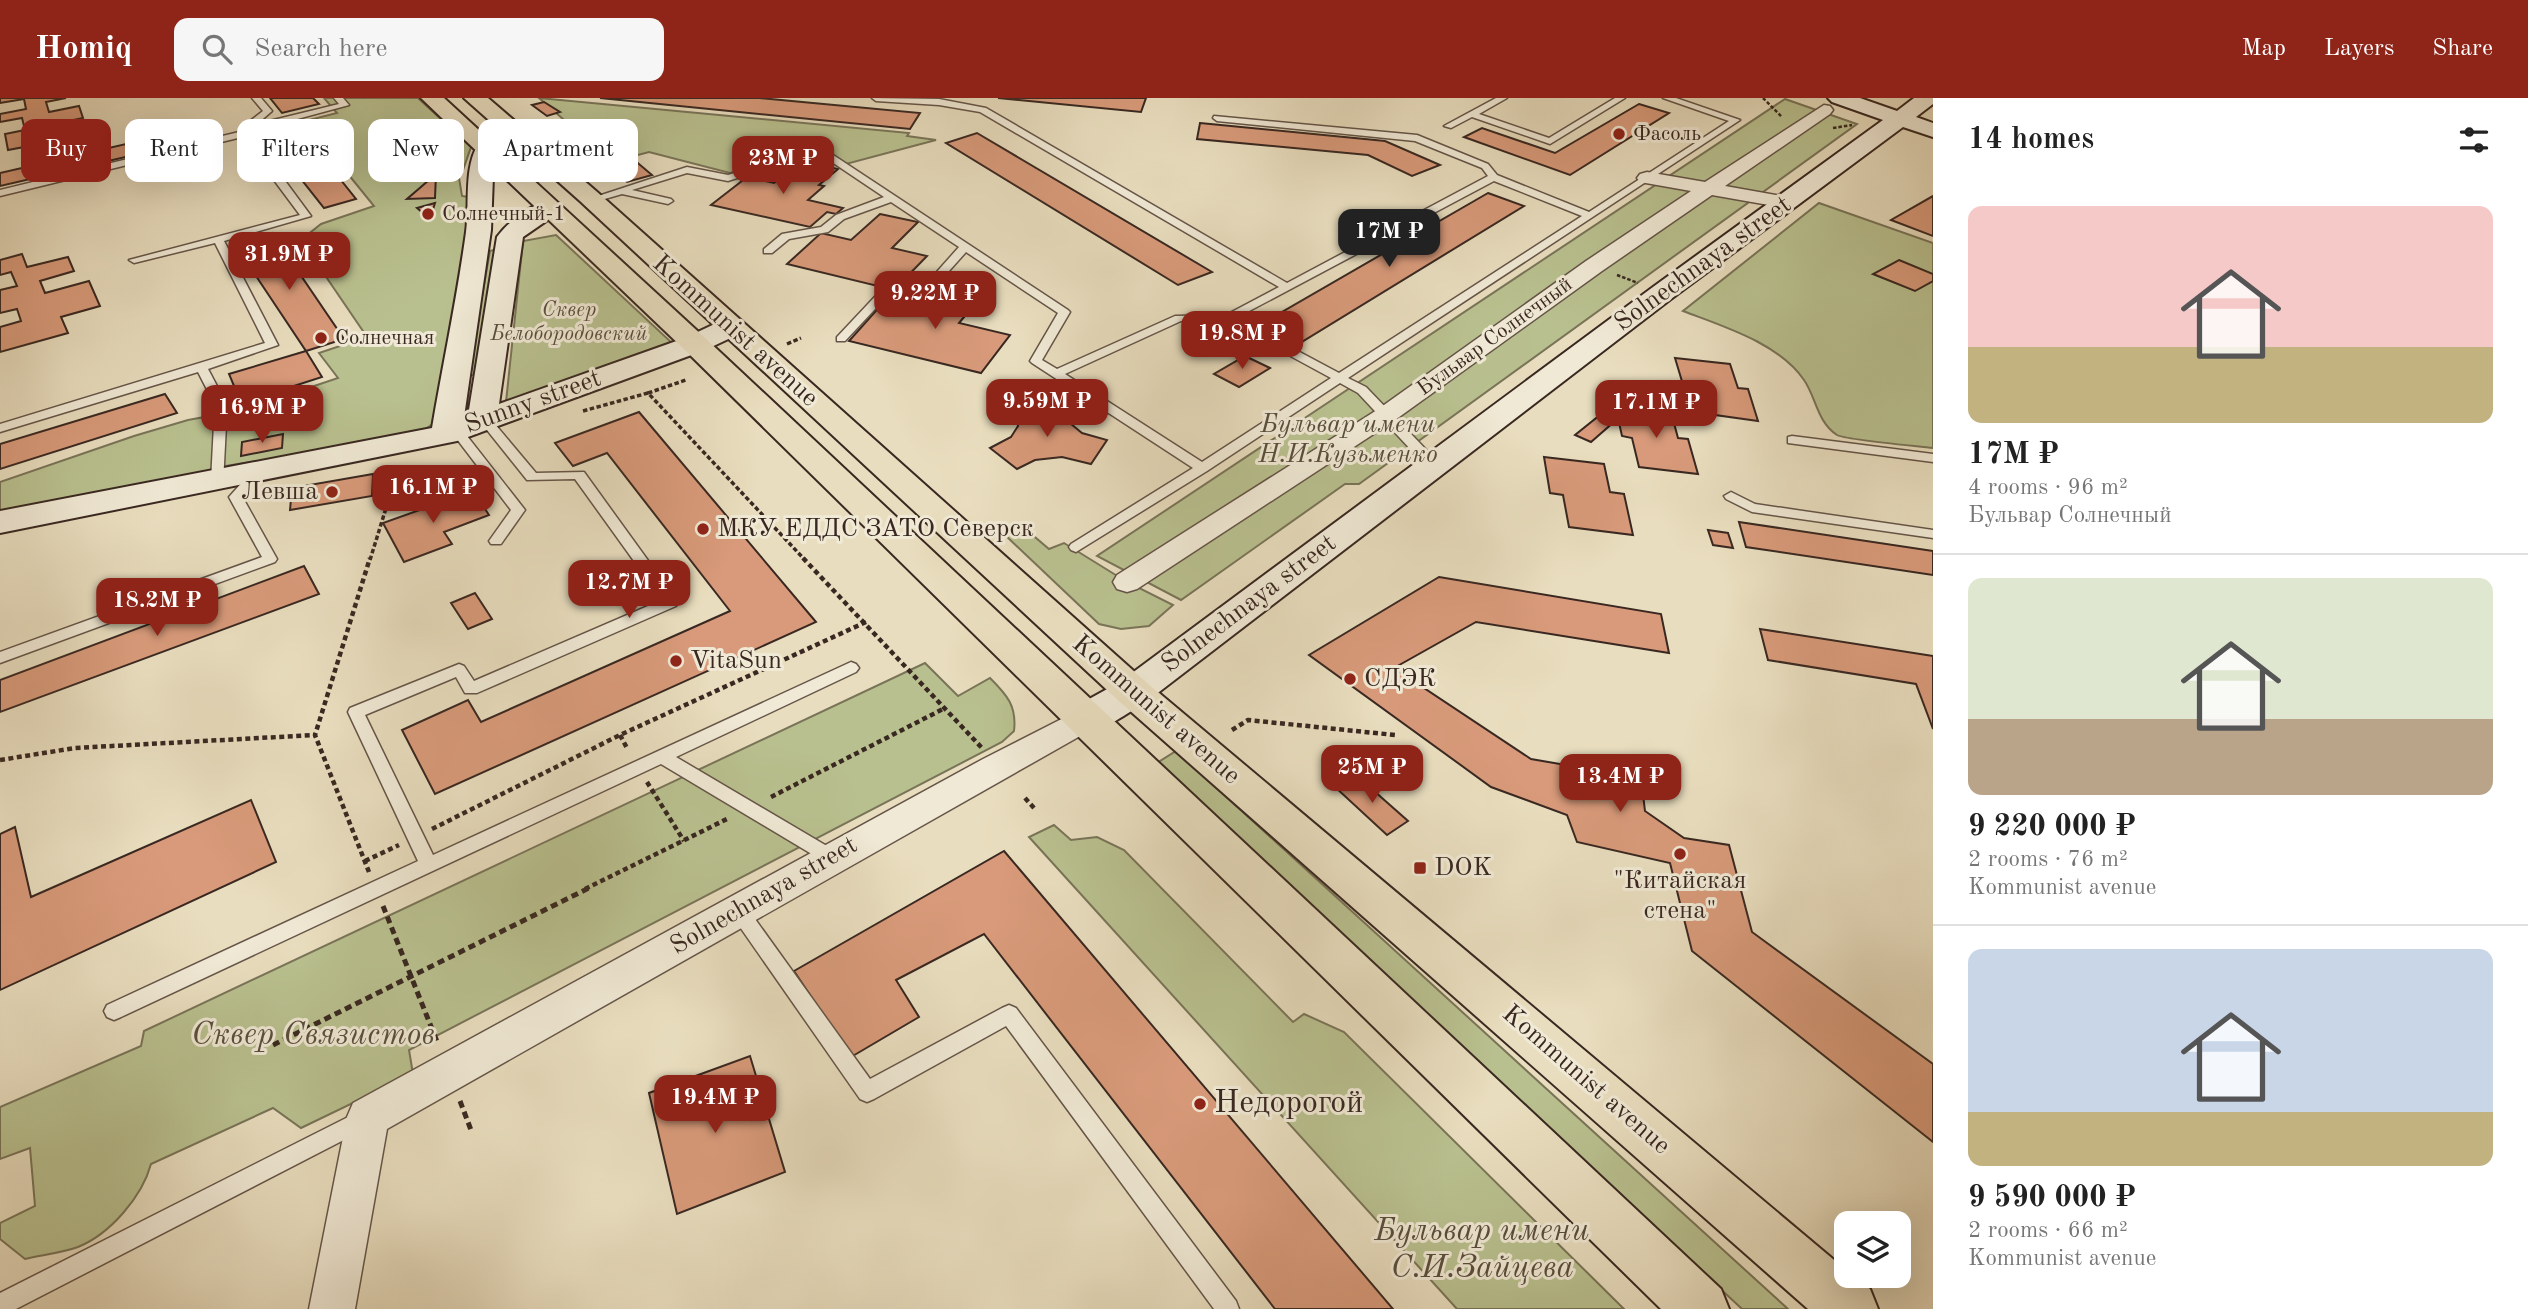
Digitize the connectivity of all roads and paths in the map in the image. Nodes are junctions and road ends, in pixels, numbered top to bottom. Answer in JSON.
{"nodes":[{"id":1,"x":256,"y":98,"type":"edge"},
{"id":2,"x":338,"y":98,"type":"edge"},
{"id":3,"x":432,"y":98,"type":"edge"},
{"id":4,"x":475,"y":98,"type":"edge"},
{"id":5,"x":876,"y":98,"type":"edge"},
{"id":6,"x":1503,"y":98,"type":"edge"},
{"id":7,"x":1621,"y":98,"type":"edge"},
{"id":8,"x":1667,"y":98,"type":"edge"},
{"id":9,"x":1763,"y":98,"type":"edge"},
{"id":10,"x":1928,"y":98,"type":"edge"},
{"id":11,"x":1831,"y":104,"type":"edge"},
{"id":12,"x":1472,"y":114,"type":"junction"},
{"id":13,"x":1217,"y":118,"type":"dead end"},
{"id":14,"x":1899,"y":118,"type":"junction"},
{"id":15,"x":259,"y":119,"type":"edge"},
{"id":16,"x":294,"y":119,"type":"edge"},
{"id":17,"x":1448,"y":126,"type":"dead end"},
{"id":18,"x":1795,"y":130,"type":"junction"},
{"id":19,"x":1933,"y":130,"type":"edge"},
{"id":20,"x":237,"y":134,"type":"edge"},
{"id":21,"x":478,"y":140,"type":"edge"},
{"id":22,"x":1494,"y":177,"type":"junction"},
{"id":23,"x":1647,"y":178,"type":"junction"},
{"id":24,"x":281,"y":182,"type":"edge"},
{"id":25,"x":481,"y":182,"type":"edge"},
{"id":26,"x":522,"y":182,"type":"edge"},
{"id":27,"x":1707,"y":188,"type":"junction"},
{"id":28,"x":621,"y":191,"type":"junction"},
{"id":29,"x":0,"y":193,"type":"edge"},
{"id":30,"x":589,"y":198,"type":"junction"},
{"id":31,"x":892,"y":198,"type":"junction"},
{"id":32,"x":480,"y":199,"type":"junction"},
{"id":33,"x":668,"y":201,"type":"dead end"},
{"id":34,"x":1786,"y":202,"type":"junction"},
{"id":35,"x":548,"y":208,"type":"junction"},
{"id":36,"x":1591,"y":216,"type":"junction"},
{"id":37,"x":479,"y":230,"type":"junction"},
{"id":38,"x":574,"y":230,"type":"junction"},
{"id":39,"x":510,"y":237,"type":"junction"},
{"id":40,"x":218,"y":239,"type":"junction"},
{"id":41,"x":965,"y":247,"type":"junction"},
{"id":42,"x":768,"y":251,"type":"dead end"},
{"id":43,"x":134,"y":260,"type":"dead end"},
{"id":44,"x":1287,"y":287,"type":"junction"},
{"id":45,"x":1228,"y":318,"type":"junction"},
{"id":46,"x":731,"y":327,"type":"junction"},
{"id":47,"x":841,"y":339,"type":"dead end"},
{"id":48,"x":695,"y":344,"type":"junction"},
{"id":49,"x":201,"y":366,"type":"junction"},
{"id":50,"x":1056,"y":374,"type":"junction"},
{"id":51,"x":1341,"y":377,"type":"junction"},
{"id":52,"x":686,"y":380,"type":"dead end"},
{"id":53,"x":648,"y":393,"type":"junction"},
{"id":54,"x":582,"y":412,"type":"dead end"},
{"id":55,"x":1386,"y":415,"type":"junction"},
{"id":56,"x":467,"y":426,"type":"junction"},
{"id":57,"x":0,"y":428,"type":"edge"},
{"id":58,"x":1792,"y":440,"type":"dead end"},
{"id":59,"x":1933,"y":458,"type":"edge"},
{"id":60,"x":401,"y":460,"type":"dead end"},
{"id":61,"x":1433,"y":464,"type":"junction"},
{"id":62,"x":1202,"y":468,"type":"junction"},
{"id":63,"x":258,"y":473,"type":"junction"},
{"id":64,"x":218,"y":481,"type":"junction"},
{"id":65,"x":1731,"y":496,"type":"dead end"},
{"id":66,"x":0,"y":522,"type":"edge"},
{"id":67,"x":1933,"y":534,"type":"edge"},
{"id":68,"x":496,"y":541,"type":"dead end"},
{"id":69,"x":1076,"y":547,"type":"dead end"},
{"id":70,"x":1127,"y":582,"type":"dead end"},
{"id":71,"x":866,"y":622,"type":"junction"},
{"id":72,"x":0,"y":657,"type":"edge"},
{"id":73,"x":850,"y":668,"type":"dead end"},
{"id":74,"x":1133,"y":692,"type":"junction"},
{"id":75,"x":945,"y":708,"type":"junction"},
{"id":76,"x":1085,"y":719,"type":"junction"},
{"id":77,"x":1232,"y":730,"type":"dead end"},
{"id":78,"x":315,"y":735,"type":"junction"},
{"id":79,"x":620,"y":735,"type":"junction"},
{"id":80,"x":1395,"y":735,"type":"dead end"},
{"id":81,"x":987,"y":754,"type":"dead end"},
{"id":82,"x":662,"y":756,"type":"junction"},
{"id":83,"x":0,"y":760,"type":"edge"},
{"id":84,"x":638,"y":768,"type":"junction"},
{"id":85,"x":1025,"y":798,"type":"dead end"},
{"id":86,"x":749,"y":808,"type":"junction"},
{"id":87,"x":1034,"y":808,"type":"dead end"},
{"id":88,"x":415,"y":837,"type":"junction"},
{"id":89,"x":684,"y":841,"type":"junction"},
{"id":90,"x":831,"y":857,"type":"junction"},
{"id":91,"x":365,"y":861,"type":"junction"},
{"id":92,"x":428,"y":863,"type":"junction"},
{"id":93,"x":376,"y":888,"type":"junction"},
{"id":94,"x":739,"y":912,"type":"junction"},
{"id":95,"x":411,"y":976,"type":"junction"},
{"id":96,"x":114,"y":1011,"type":"dead end"},
{"id":97,"x":273,"y":1045,"type":"dead end"},
{"id":98,"x":449,"y":1072,"type":"junction"},
{"id":99,"x":368,"y":1117,"type":"junction"},
{"id":100,"x":471,"y":1130,"type":"dead end"},
{"id":101,"x":0,"y":1305,"type":"edge"},
{"id":102,"x":332,"y":1309,"type":"edge"},
{"id":103,"x":1228,"y":1309,"type":"edge"},
{"id":104,"x":1701,"y":1309,"type":"edge"},
{"id":105,"x":1850,"y":1309,"type":"edge"}],
"edges":[{"from":1,"to":15,"type":"lane"},
{"from":2,"to":16,"type":"lane"},
{"from":3,"to":21,"type":"main road","name":"Kommunist avenue"},
{"from":4,"to":30,"type":"main road","name":"Kommunist avenue"},
{"from":5,"to":44,"type":"lane"},
{"from":6,"to":12,"type":"lane"},
{"from":7,"to":12,"type":"lane"},
{"from":8,"to":23,"type":"lane"},
{"from":9,"to":18,"type":"path"},
{"from":10,"to":14,"type":"street","name":"Solnechnaya street"},
{"from":11,"to":14,"type":"street"},
{"from":11,"to":18,"type":"street","name":"Бульвар Солнечный"},
{"from":12,"to":17,"type":"lane"},
{"from":13,"to":22,"type":"lane"},
{"from":14,"to":19,"type":"street"},
{"from":14,"to":34,"type":"street","name":"Solnechnaya street"},
{"from":18,"to":27,"type":"street","name":"Бульвар Солнечный"},
{"from":20,"to":29,"type":"lane"},
{"from":22,"to":36,"type":"lane"},
{"from":22,"to":44,"type":"lane"},
{"from":23,"to":27,"type":"street"},
{"from":23,"to":36,"type":"lane"},
{"from":24,"to":40,"type":"lane"},
{"from":25,"to":32,"type":"street"},
{"from":26,"to":35,"type":"main road","name":"Kommunist avenue"},
{"from":27,"to":34,"type":"street"},
{"from":27,"to":55,"type":"street","name":"Бульвар Солнечный"},
{"from":28,"to":30,"type":"lane"},
{"from":28,"to":31,"type":"lane"},
{"from":28,"to":33,"type":"lane"},
{"from":30,"to":35,"type":"street"},
{"from":30,"to":46,"type":"main road","name":"Kommunist avenue"},
{"from":31,"to":41,"type":"lane"},
{"from":31,"to":42,"type":"lane"},
{"from":32,"to":35,"type":"street"},
{"from":32,"to":37,"type":"street"},
{"from":34,"to":61,"type":"street","name":"Solnechnaya street"},
{"from":35,"to":37,"type":"street"},
{"from":35,"to":38,"type":"main road","name":"Kommunist avenue"},
{"from":35,"to":39,"type":"street"},
{"from":36,"to":51,"type":"lane"},
{"from":37,"to":56,"type":"street"},
{"from":38,"to":39,"type":"street"},
{"from":38,"to":48,"type":"main road","name":"Kommunist avenue"},
{"from":39,"to":56,"type":"street"},
{"from":40,"to":43,"type":"lane"},
{"from":40,"to":49,"type":"lane"},
{"from":41,"to":47,"type":"lane"},
{"from":41,"to":50,"type":"lane"},
{"from":44,"to":45,"type":"lane"},
{"from":45,"to":50,"type":"lane"},
{"from":45,"to":51,"type":"lane"},
{"from":46,"to":48,"type":"street","name":"Sunny street"},
{"from":46,"to":74,"type":"main road","name":"Kommunist avenue"},
{"from":48,"to":56,"type":"street","name":"Sunny street"},
{"from":48,"to":76,"type":"main road","name":"Kommunist avenue"},
{"from":49,"to":57,"type":"lane"},
{"from":49,"to":64,"type":"lane"},
{"from":50,"to":62,"type":"lane"},
{"from":51,"to":55,"type":"lane"},
{"from":51,"to":62,"type":"lane"},
{"from":52,"to":53,"type":"path"},
{"from":53,"to":54,"type":"path"},
{"from":53,"to":71,"type":"path"},
{"from":55,"to":61,"type":"lane"},
{"from":55,"to":70,"type":"street","name":"Бульвар Солнечный"},
{"from":56,"to":63,"type":"street","name":"Sunny street"},
{"from":56,"to":68,"type":"lane"},
{"from":56,"to":88,"type":"lane"},
{"from":58,"to":59,"type":"lane"},
{"from":60,"to":78,"type":"path"},
{"from":61,"to":74,"type":"street","name":"Solnechnaya street"},
{"from":62,"to":69,"type":"lane"},
{"from":63,"to":64,"type":"street","name":"Sunny street"},
{"from":63,"to":72,"type":"lane"},
{"from":64,"to":66,"type":"street","name":"Sunny street"},
{"from":65,"to":67,"type":"lane"},
{"from":71,"to":75,"type":"path"},
{"from":71,"to":79,"type":"path"},
{"from":73,"to":82,"type":"lane"},
{"from":74,"to":76,"type":"street","name":"Solnechnaya street"},
{"from":74,"to":105,"type":"main road","name":"Kommunist avenue"},
{"from":75,"to":81,"type":"path"},
{"from":75,"to":86,"type":"path"},
{"from":76,"to":90,"type":"street","name":"Solnechnaya street"},
{"from":76,"to":104,"type":"main road","name":"Kommunist avenue"},
{"from":77,"to":80,"type":"path"},
{"from":78,"to":83,"type":"path"},
{"from":78,"to":91,"type":"path"},
{"from":79,"to":84,"type":"path"},
{"from":79,"to":88,"type":"path"},
{"from":82,"to":84,"type":"lane"},
{"from":82,"to":86,"type":"lane"},
{"from":84,"to":89,"type":"path"},
{"from":84,"to":92,"type":"lane"},
{"from":85,"to":87,"type":"path"},
{"from":86,"to":89,"type":"path"},
{"from":86,"to":90,"type":"lane"},
{"from":88,"to":91,"type":"path"},
{"from":88,"to":92,"type":"lane"},
{"from":89,"to":95,"type":"path"},
{"from":90,"to":94,"type":"street","name":"Solnechnaya street"},
{"from":91,"to":93,"type":"path"},
{"from":92,"to":93,"type":"lane"},
{"from":93,"to":95,"type":"path"},
{"from":93,"to":96,"type":"lane"},
{"from":94,"to":98,"type":"street","name":"Solnechnaya street"},
{"from":94,"to":103,"type":"lane"},
{"from":95,"to":97,"type":"path"},
{"from":95,"to":98,"type":"path"},
{"from":98,"to":99,"type":"street","name":"Solnechnaya street"},
{"from":98,"to":100,"type":"path"},
{"from":99,"to":101,"type":"lane"},
{"from":99,"to":102,"type":"street"}]}
